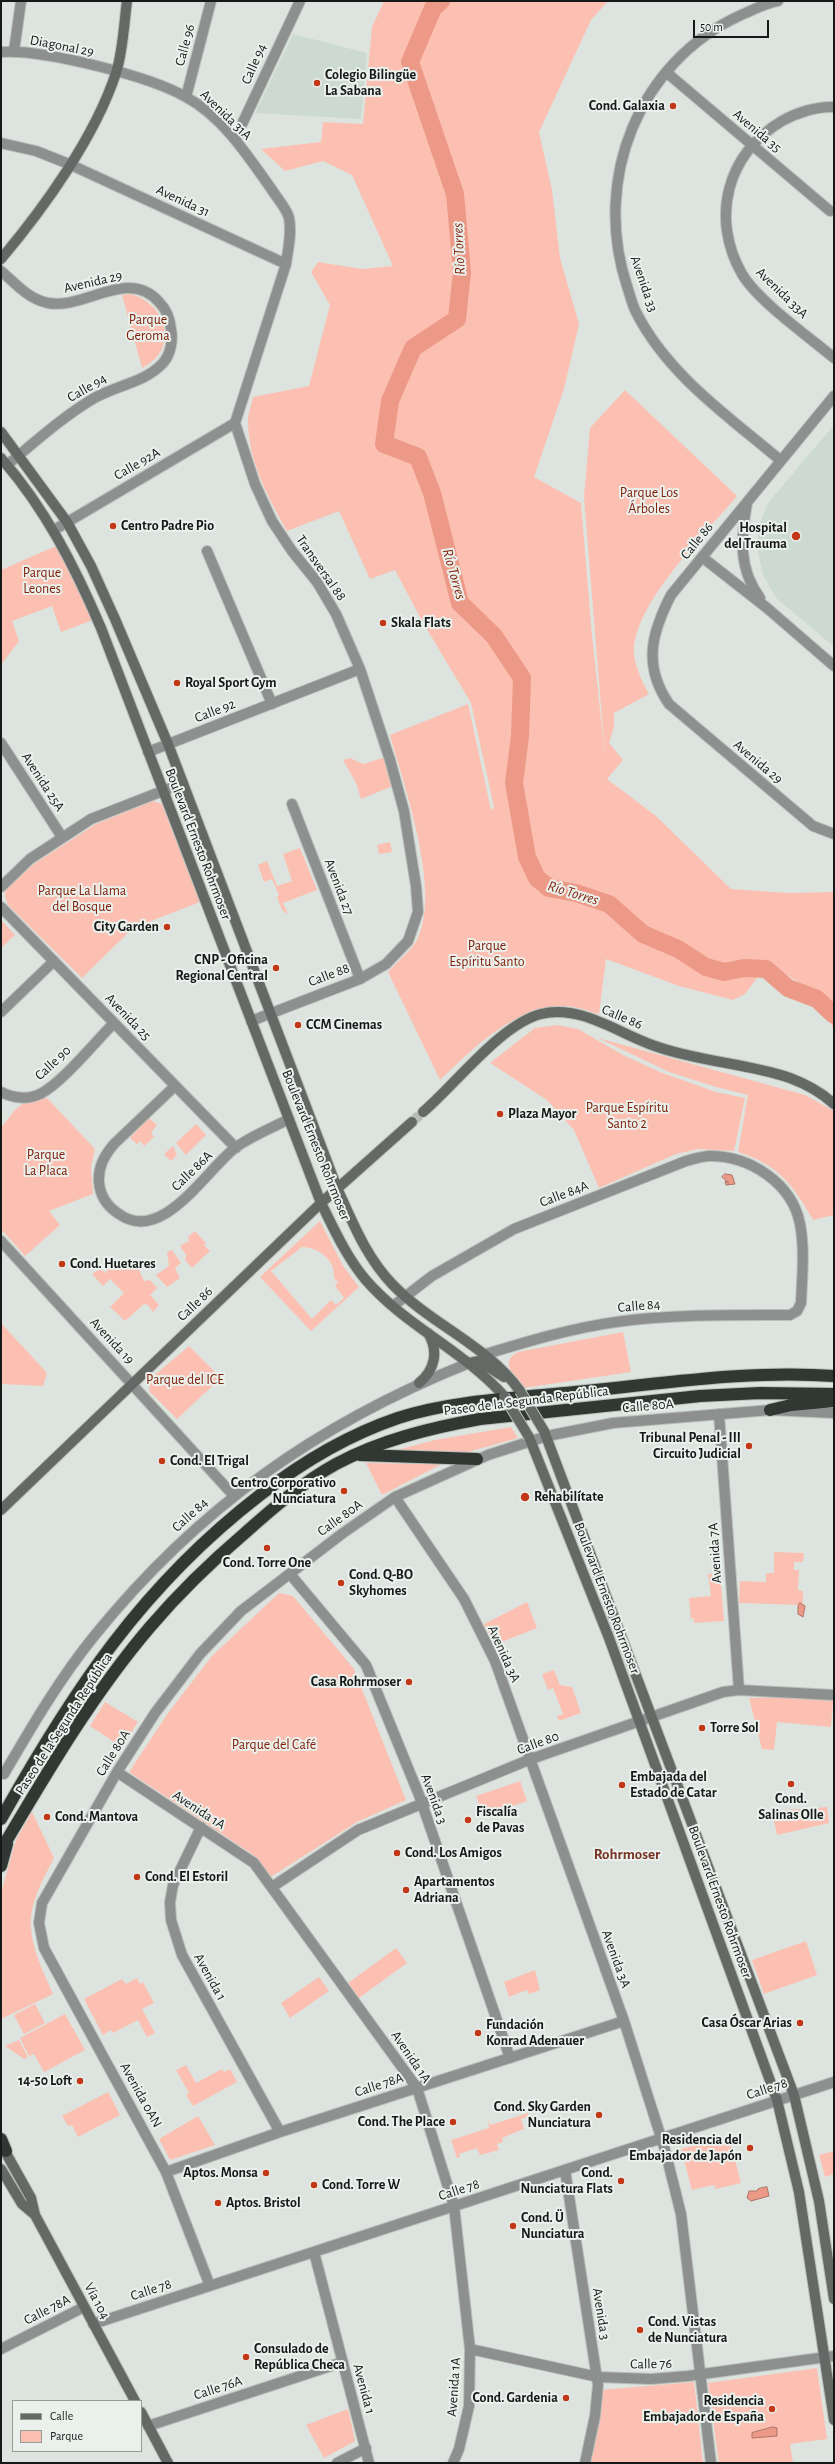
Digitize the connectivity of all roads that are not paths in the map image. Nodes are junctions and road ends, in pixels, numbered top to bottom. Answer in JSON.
{"nodes":[{"id":1,"x":21,"y":1,"type":"edge"},
{"id":2,"x":127,"y":1,"type":"edge"},
{"id":3,"x":211,"y":1,"type":"edge"},
{"id":4,"x":300,"y":1,"type":"edge"},
{"id":5,"x":778,"y":1,"type":"edge"},
{"id":6,"x":14,"y":51,"type":"junction"},
{"id":7,"x":1,"y":52,"type":"edge"},
{"id":8,"x":116,"y":72,"type":"junction"},
{"id":9,"x":666,"y":72,"type":"junction"},
{"id":10,"x":186,"y":97,"type":"junction"},
{"id":11,"x":834,"y":107,"type":"edge"},
{"id":12,"x":235,"y":140,"type":"junction"},
{"id":13,"x":1,"y":143,"type":"edge"},
{"id":14,"x":751,"y":145,"type":"junction"},
{"id":15,"x":69,"y":164,"type":"junction"},
{"id":16,"x":830,"y":211,"type":"dead end"},
{"id":17,"x":1,"y":259,"type":"edge"},
{"id":18,"x":286,"y":264,"type":"junction"},
{"id":19,"x":1,"y":271,"type":"edge"},
{"id":20,"x":172,"y":336,"type":"joint"},
{"id":21,"x":834,"y":358,"type":"edge"},
{"id":22,"x":834,"y":396,"type":"edge"},
{"id":23,"x":235,"y":423,"type":"junction"},
{"id":24,"x":1,"y":432,"type":"edge"},
{"id":25,"x":20,"y":455,"type":"junction"},
{"id":26,"x":780,"y":460,"type":"junction"},
{"id":27,"x":4,"y":462,"type":"edge"},
{"id":28,"x":747,"y":502,"type":"junction"},
{"id":29,"x":67,"y":522,"type":"junction"},
{"id":30,"x":54,"y":530,"type":"junction"},
{"id":31,"x":207,"y":550,"type":"dead end"},
{"id":32,"x":702,"y":557,"type":"junction"},
{"id":33,"x":767,"y":608,"type":"junction"},
{"id":34,"x":834,"y":666,"type":"edge"},
{"id":35,"x":360,"y":669,"type":"junction"},
{"id":36,"x":272,"y":704,"type":"junction"},
{"id":37,"x":669,"y":704,"type":"joint"},
{"id":38,"x":1,"y":743,"type":"edge"},
{"id":39,"x":168,"y":744,"type":"junction"},
{"id":40,"x":148,"y":752,"type":"junction"},
{"id":41,"x":183,"y":784,"type":"junction"},
{"id":42,"x":162,"y":790,"type":"junction"},
{"id":43,"x":292,"y":804,"type":"dead end"},
{"id":44,"x":834,"y":834,"type":"edge"},
{"id":45,"x":62,"y":837,"type":"junction"},
{"id":46,"x":1,"y":887,"type":"edge"},
{"id":47,"x":1,"y":907,"type":"edge"},
{"id":48,"x":408,"y":941,"type":"joint"},
{"id":49,"x":54,"y":961,"type":"junction"},
{"id":50,"x":360,"y":979,"type":"junction"},
{"id":51,"x":1,"y":1012,"type":"edge"},
{"id":52,"x":272,"y":1012,"type":"junction"},
{"id":53,"x":251,"y":1021,"type":"junction"},
{"id":54,"x":114,"y":1023,"type":"junction"},
{"id":55,"x":175,"y":1086,"type":"junction"},
{"id":56,"x":1,"y":1092,"type":"edge"},
{"id":57,"x":834,"y":1104,"type":"edge"},
{"id":58,"x":423,"y":1112,"type":"tunnel mouth"},
{"id":59,"x":289,"y":1119,"type":"junction"},
{"id":60,"x":412,"y":1122,"type":"tunnel mouth"},
{"id":61,"x":236,"y":1148,"type":"junction"},
{"id":62,"x":330,"y":1170,"type":"junction"},
{"id":63,"x":356,"y":1171,"type":"junction"},
{"id":64,"x":337,"y":1188,"type":"junction"},
{"id":65,"x":321,"y":1203,"type":"junction"},
{"id":66,"x":1,"y":1241,"type":"edge"},
{"id":67,"x":406,"y":1296,"type":"junction"},
{"id":68,"x":392,"y":1306,"type":"junction"},
{"id":69,"x":797,"y":1311,"type":"joint"},
{"id":70,"x":427,"y":1332,"type":"junction"},
{"id":71,"x":486,"y":1354,"type":"junction"},
{"id":72,"x":469,"y":1363,"type":"junction"},
{"id":73,"x":834,"y":1376,"type":"edge"},
{"id":74,"x":419,"y":1382,"type":"junction"},
{"id":75,"x":132,"y":1384,"type":"junction"},
{"id":76,"x":520,"y":1390,"type":"junction"},
{"id":77,"x":834,"y":1394,"type":"edge"},
{"id":78,"x":834,"y":1401,"type":"edge"},
{"id":79,"x":770,"y":1410,"type":"junction"},
{"id":80,"x":719,"y":1414,"type":"junction"},
{"id":81,"x":834,"y":1414,"type":"edge"},
{"id":82,"x":545,"y":1434,"type":"junction"},
{"id":83,"x":530,"y":1439,"type":"junction"},
{"id":84,"x":355,"y":1455,"type":"junction"},
{"id":85,"x":477,"y":1459,"type":"junction"},
{"id":86,"x":234,"y":1496,"type":"junction"},
{"id":87,"x":395,"y":1497,"type":"junction"},
{"id":88,"x":1,"y":1510,"type":"edge"},
{"id":89,"x":290,"y":1574,"type":"junction"},
{"id":90,"x":739,"y":1690,"type":"junction"},
{"id":91,"x":834,"y":1695,"type":"edge"},
{"id":92,"x":654,"y":1717,"type":"junction"},
{"id":93,"x":640,"y":1722,"type":"junction"},
{"id":94,"x":531,"y":1760,"type":"junction"},
{"id":95,"x":117,"y":1772,"type":"junction"},
{"id":96,"x":4,"y":1774,"type":"dead end"},
{"id":97,"x":20,"y":1785,"type":"junction"},
{"id":98,"x":422,"y":1803,"type":"junction"},
{"id":99,"x":1,"y":1808,"type":"edge"},
{"id":100,"x":1,"y":1819,"type":"edge"},
{"id":101,"x":201,"y":1827,"type":"junction"},
{"id":102,"x":10,"y":1835,"type":"junction"},
{"id":103,"x":1,"y":1850,"type":"edge"},
{"id":104,"x":1,"y":1866,"type":"edge"},
{"id":105,"x":272,"y":1887,"type":"junction"},
{"id":106,"x":39,"y":1923,"type":"joint"},
{"id":107,"x":624,"y":2021,"type":"junction"},
{"id":108,"x":510,"y":2058,"type":"junction"},
{"id":109,"x":834,"y":2082,"type":"edge"},
{"id":110,"x":417,"y":2088,"type":"junction"},
{"id":111,"x":794,"y":2095,"type":"junction"},
{"id":112,"x":777,"y":2100,"type":"junction"},
{"id":113,"x":280,"y":2132,"type":"junction"},
{"id":114,"x":661,"y":2138,"type":"junction"},
{"id":115,"x":1,"y":2139,"type":"edge"},
{"id":116,"x":3,"y":2147,"type":"edge"},
{"id":117,"x":1,"y":2169,"type":"edge"},
{"id":118,"x":565,"y":2170,"type":"junction"},
{"id":119,"x":166,"y":2172,"type":"junction"},
{"id":120,"x":454,"y":2206,"type":"junction"},
{"id":121,"x":35,"y":2215,"type":"junction"},
{"id":122,"x":314,"y":2252,"type":"junction"},
{"id":123,"x":210,"y":2286,"type":"junction"},
{"id":124,"x":834,"y":2299,"type":"edge"},
{"id":125,"x":84,"y":2307,"type":"junction"},
{"id":126,"x":93,"y":2324,"type":"junction"},
{"id":127,"x":1,"y":2348,"type":"edge"},
{"id":128,"x":470,"y":2349,"type":"junction"},
{"id":129,"x":829,"y":2356,"type":"edge"},
{"id":130,"x":343,"y":2362,"type":"junction"},
{"id":131,"x":699,"y":2375,"type":"junction"},
{"id":132,"x":598,"y":2377,"type":"junction"},
{"id":133,"x":134,"y":2400,"type":"edge"},
{"id":134,"x":142,"y":2414,"type":"edge"},
{"id":135,"x":834,"y":2420,"type":"edge"},
{"id":136,"x":148,"y":2426,"type":"junction"},
{"id":137,"x":366,"y":2448,"type":"junction"},
{"id":138,"x":168,"y":2463,"type":"edge"},
{"id":139,"x":337,"y":2463,"type":"edge"},
{"id":140,"x":369,"y":2463,"type":"edge"},
{"id":141,"x":453,"y":2463,"type":"edge"},
{"id":142,"x":585,"y":2463,"type":"edge"},
{"id":143,"x":711,"y":2463,"type":"edge"}],
"edges":[{"from":1,"to":6,"type":"street"},
{"from":2,"to":8,"type":"main road"},
{"from":3,"to":10,"type":"street","name":"Calle 96"},
{"from":4,"to":12,"type":"street","name":"Calle 94"},
{"from":5,"to":9,"type":"street","name":"Avenida 33"},
{"from":6,"to":7,"type":"street","name":"Diagonal 29"},
{"from":6,"to":8,"type":"street","name":"Diagonal 29"},
{"from":8,"to":10,"type":"street","name":"Avenida 31A"},
{"from":8,"to":15,"type":"main road"},
{"from":9,"to":14,"type":"street","name":"Avenida 35"},
{"from":9,"to":26,"type":"street","name":"Avenida 33"},
{"from":10,"to":12,"type":"street","name":"Avenida 31A"},
{"from":11,"to":14,"type":"street","name":"Avenida 33A"},
{"from":12,"to":18,"type":"street","name":"Avenida 31A"},
{"from":13,"to":15,"type":"street","name":"Avenida 31"},
{"from":14,"to":16,"type":"street","name":"Avenida 35"},
{"from":14,"to":21,"type":"street","name":"Avenida 33A"},
{"from":15,"to":17,"type":"main road"},
{"from":15,"to":18,"type":"street","name":"Avenida 31"},
{"from":18,"to":23,"type":"street"},
{"from":19,"to":20,"type":"street","name":"Avenida 29"},
{"from":20,"to":25,"type":"street","name":"Calle 94"},
{"from":22,"to":26,"type":"street","name":"Calle 86"},
{"from":23,"to":29,"type":"street","name":"Calle 92A"},
{"from":23,"to":35,"type":"street","name":"Transversal 88"},
{"from":24,"to":25,"type":"main road","name":"Boulevard Ernesto Rohrmoser"},
{"from":25,"to":27,"type":"street","name":"Calle 94"},
{"from":25,"to":29,"type":"main road","name":"Boulevard Ernesto Rohrmoser"},
{"from":26,"to":28,"type":"street","name":"Calle 86"},
{"from":27,"to":30,"type":"main road","name":"Boulevard Ernesto Rohrmoser"},
{"from":28,"to":32,"type":"street","name":"Calle 86"},
{"from":28,"to":33,"type":"street"},
{"from":29,"to":30,"type":"street","name":"Calle 92A"},
{"from":29,"to":39,"type":"main road","name":"Boulevard Ernesto Rohrmoser"},
{"from":30,"to":40,"type":"main road","name":"Boulevard Ernesto Rohrmoser"},
{"from":31,"to":36,"type":"street"},
{"from":32,"to":33,"type":"street"},
{"from":32,"to":37,"type":"street","name":"Calle 86"},
{"from":33,"to":34,"type":"street"},
{"from":35,"to":36,"type":"street","name":"Calle 92"},
{"from":35,"to":48,"type":"street","name":"Transversal 88"},
{"from":36,"to":39,"type":"street","name":"Calle 92"},
{"from":37,"to":44,"type":"street","name":"Avenida 29"},
{"from":38,"to":45,"type":"street","name":"Avenida 25A"},
{"from":39,"to":40,"type":"street","name":"Calle 92"},
{"from":39,"to":41,"type":"main road","name":"Boulevard Ernesto Rohrmoser"},
{"from":40,"to":42,"type":"main road","name":"Boulevard Ernesto Rohrmoser"},
{"from":41,"to":42,"type":"street"},
{"from":41,"to":52,"type":"main road","name":"Boulevard Ernesto Rohrmoser"},
{"from":42,"to":45,"type":"street"},
{"from":42,"to":53,"type":"main road","name":"Boulevard Ernesto Rohrmoser"},
{"from":43,"to":50,"type":"street","name":"Avenida 27"},
{"from":45,"to":46,"type":"street"},
{"from":47,"to":49,"type":"street","name":"Avenida 25"},
{"from":48,"to":50,"type":"street","name":"Calle 88"},
{"from":49,"to":51,"type":"street"},
{"from":49,"to":54,"type":"street","name":"Avenida 25"},
{"from":50,"to":52,"type":"street","name":"Calle 88"},
{"from":52,"to":53,"type":"street","name":"Calle 88"},
{"from":52,"to":62,"type":"main road","name":"Boulevard Ernesto Rohrmoser"},
{"from":53,"to":59,"type":"main road","name":"Boulevard Ernesto Rohrmoser"},
{"from":54,"to":55,"type":"street","name":"Avenida 25"},
{"from":54,"to":56,"type":"street","name":"Calle 90"},
{"from":55,"to":61,"type":"street","name":"Avenida 25"},
{"from":55,"to":61,"type":"street","name":"Calle 86A"},
{"from":57,"to":58,"type":"main road","name":"Calle 86"},
{"from":59,"to":61,"type":"street","name":"Calle 86A"},
{"from":59,"to":65,"type":"main road","name":"Boulevard Ernesto Rohrmoser"},
{"from":60,"to":63,"type":"main road","name":"Calle 86"},
{"from":62,"to":63,"type":"main road"},
{"from":62,"to":64,"type":"main road","name":"Boulevard Ernesto Rohrmoser"},
{"from":63,"to":64,"type":"main road","name":"Calle 86"},
{"from":64,"to":65,"type":"main road","name":"Calle 86"},
{"from":64,"to":67,"type":"main road","name":"Boulevard Ernesto Rohrmoser"},
{"from":65,"to":68,"type":"main road","name":"Boulevard Ernesto Rohrmoser"},
{"from":65,"to":75,"type":"main road","name":"Calle 86"},
{"from":66,"to":75,"type":"street","name":"Avenida 19"},
{"from":67,"to":68,"type":"street","name":"Calle 84A"},
{"from":67,"to":69,"type":"street","name":"Calle 84A"},
{"from":67,"to":71,"type":"main road","name":"Boulevard Ernesto Rohrmoser"},
{"from":68,"to":70,"type":"main road","name":"Boulevard Ernesto Rohrmoser"},
{"from":69,"to":71,"type":"street","name":"Calle 84"},
{"from":70,"to":72,"type":"main road","name":"Boulevard Ernesto Rohrmoser"},
{"from":70,"to":74,"type":"main road"},
{"from":71,"to":76,"type":"main road","name":"Boulevard Ernesto Rohrmoser"},
{"from":72,"to":74,"type":"street","name":"Calle 84"},
{"from":72,"to":76,"type":"main road"},
{"from":72,"to":83,"type":"main road","name":"Boulevard Ernesto Rohrmoser","bridge":true},
{"from":73,"to":97,"type":"highway","name":"Paseo de la Segunda República"},
{"from":74,"to":86,"type":"street","name":"Calle 84"},
{"from":75,"to":86,"type":"street","name":"Avenida 19"},
{"from":75,"to":88,"type":"main road","name":"Calle 86"},
{"from":76,"to":82,"type":"main road","name":"Boulevard Ernesto Rohrmoser","bridge":true},
{"from":77,"to":84,"type":"highway","name":"Paseo de la Segunda República"},
{"from":78,"to":79,"type":"highway"},
{"from":79,"to":80,"type":"street","name":"Calle 80A"},
{"from":79,"to":81,"type":"street","name":"Calle 80A"},
{"from":80,"to":82,"type":"street","name":"Calle 80A"},
{"from":80,"to":90,"type":"street","name":"Avenida 7A"},
{"from":82,"to":83,"type":"street","name":"Calle 80A"},
{"from":82,"to":92,"type":"main road","name":"Boulevard Ernesto Rohrmoser"},
{"from":83,"to":85,"type":"street","name":"Calle 80A"},
{"from":83,"to":93,"type":"main road","name":"Boulevard Ernesto Rohrmoser"},
{"from":84,"to":85,"type":"highway"},
{"from":84,"to":102,"type":"highway","name":"Paseo de la Segunda República"},
{"from":85,"to":87,"type":"street","name":"Calle 80A"},
{"from":86,"to":96,"type":"street","name":"Calle 84"},
{"from":87,"to":89,"type":"street","name":"Calle 80A"},
{"from":87,"to":94,"type":"street","name":"Avenida 3A"},
{"from":89,"to":95,"type":"street","name":"Calle 80A"},
{"from":89,"to":98,"type":"street","name":"Avenida 3"},
{"from":90,"to":91,"type":"street","name":"Calle 80"},
{"from":90,"to":92,"type":"street","name":"Calle 80"},
{"from":92,"to":93,"type":"street","name":"Calle 80"},
{"from":92,"to":111,"type":"main road","name":"Boulevard Ernesto Rohrmoser"},
{"from":93,"to":94,"type":"street","name":"Calle 80"},
{"from":93,"to":112,"type":"main road","name":"Boulevard Ernesto Rohrmoser"},
{"from":94,"to":98,"type":"street","name":"Calle 80"},
{"from":94,"to":107,"type":"street","name":"Avenida 3A"},
{"from":95,"to":101,"type":"street","name":"Avenida 1A"},
{"from":95,"to":106,"type":"street","name":"Calle 80A"},
{"from":97,"to":99,"type":"highway"},
{"from":97,"to":100,"type":"highway","name":"Paseo de la Segunda República"},
{"from":98,"to":105,"type":"street","name":"Calle 80"},
{"from":98,"to":108,"type":"street","name":"Avenida 3"},
{"from":101,"to":105,"type":"street","name":"Avenida 1A"},
{"from":101,"to":113,"type":"street","name":"Avenida 1"},
{"from":102,"to":103,"type":"highway","name":"Paseo de la Segunda República"},
{"from":102,"to":104,"type":"highway"},
{"from":105,"to":110,"type":"street","name":"Avenida 1A"},
{"from":106,"to":119,"type":"street","name":"Avenida 0AN"},
{"from":107,"to":108,"type":"street","name":"Calle 78A"},
{"from":107,"to":114,"type":"street","name":"Avenida 3A"},
{"from":108,"to":110,"type":"street","name":"Calle 78A"},
{"from":109,"to":111,"type":"street","name":"Calle 78"},
{"from":110,"to":113,"type":"street","name":"Calle 78A"},
{"from":110,"to":120,"type":"street","name":"Avenida 1A"},
{"from":111,"to":112,"type":"street","name":"Calle 78"},
{"from":111,"to":124,"type":"main road","name":"Boulevard Ernesto Rohrmoser"},
{"from":112,"to":114,"type":"street","name":"Calle 78"},
{"from":112,"to":129,"type":"main road","name":"Boulevard Ernesto Rohrmoser"},
{"from":113,"to":119,"type":"street","name":"Calle 78A"},
{"from":114,"to":118,"type":"street","name":"Calle 78"},
{"from":114,"to":131,"type":"street","name":"Avenida 3A"},
{"from":115,"to":116,"type":"highway"},
{"from":116,"to":121,"type":"main road","name":"Vía 104"},
{"from":117,"to":121,"type":"main road","name":"Vía 104"},
{"from":118,"to":120,"type":"street","name":"Calle 78"},
{"from":118,"to":132,"type":"street","name":"Avenida 3"},
{"from":119,"to":123,"type":"street","name":"Avenida 0AN"},
{"from":120,"to":122,"type":"street","name":"Calle 78"},
{"from":120,"to":128,"type":"street","name":"Avenida 1A"},
{"from":121,"to":125,"type":"main road","name":"Vía 104"},
{"from":122,"to":123,"type":"street","name":"Calle 78"},
{"from":122,"to":130,"type":"street","name":"Avenida 1"},
{"from":123,"to":126,"type":"street","name":"Calle 78"},
{"from":125,"to":126,"type":"main road","name":"Vía 104"},
{"from":125,"to":127,"type":"street","name":"Calle 78A"},
{"from":126,"to":133,"type":"main road","name":"Vía 104"},
{"from":128,"to":132,"type":"street","name":"Calle 76"},
{"from":128,"to":141,"type":"street","name":"Avenida 1A"},
{"from":129,"to":131,"type":"street","name":"Calle 76"},
{"from":129,"to":135,"type":"main road","name":"Boulevard Ernesto Rohrmoser"},
{"from":130,"to":136,"type":"street","name":"Calle 76A"},
{"from":130,"to":137,"type":"street","name":"Avenida 1"},
{"from":131,"to":132,"type":"street","name":"Calle 76"},
{"from":131,"to":143,"type":"street","name":"Avenida 3A"},
{"from":132,"to":142,"type":"street","name":"Avenida 3"},
{"from":134,"to":136,"type":"main road"},
{"from":136,"to":138,"type":"main road"},
{"from":137,"to":139,"type":"street"},
{"from":137,"to":140,"type":"street","name":"Avenida 1"}]}
